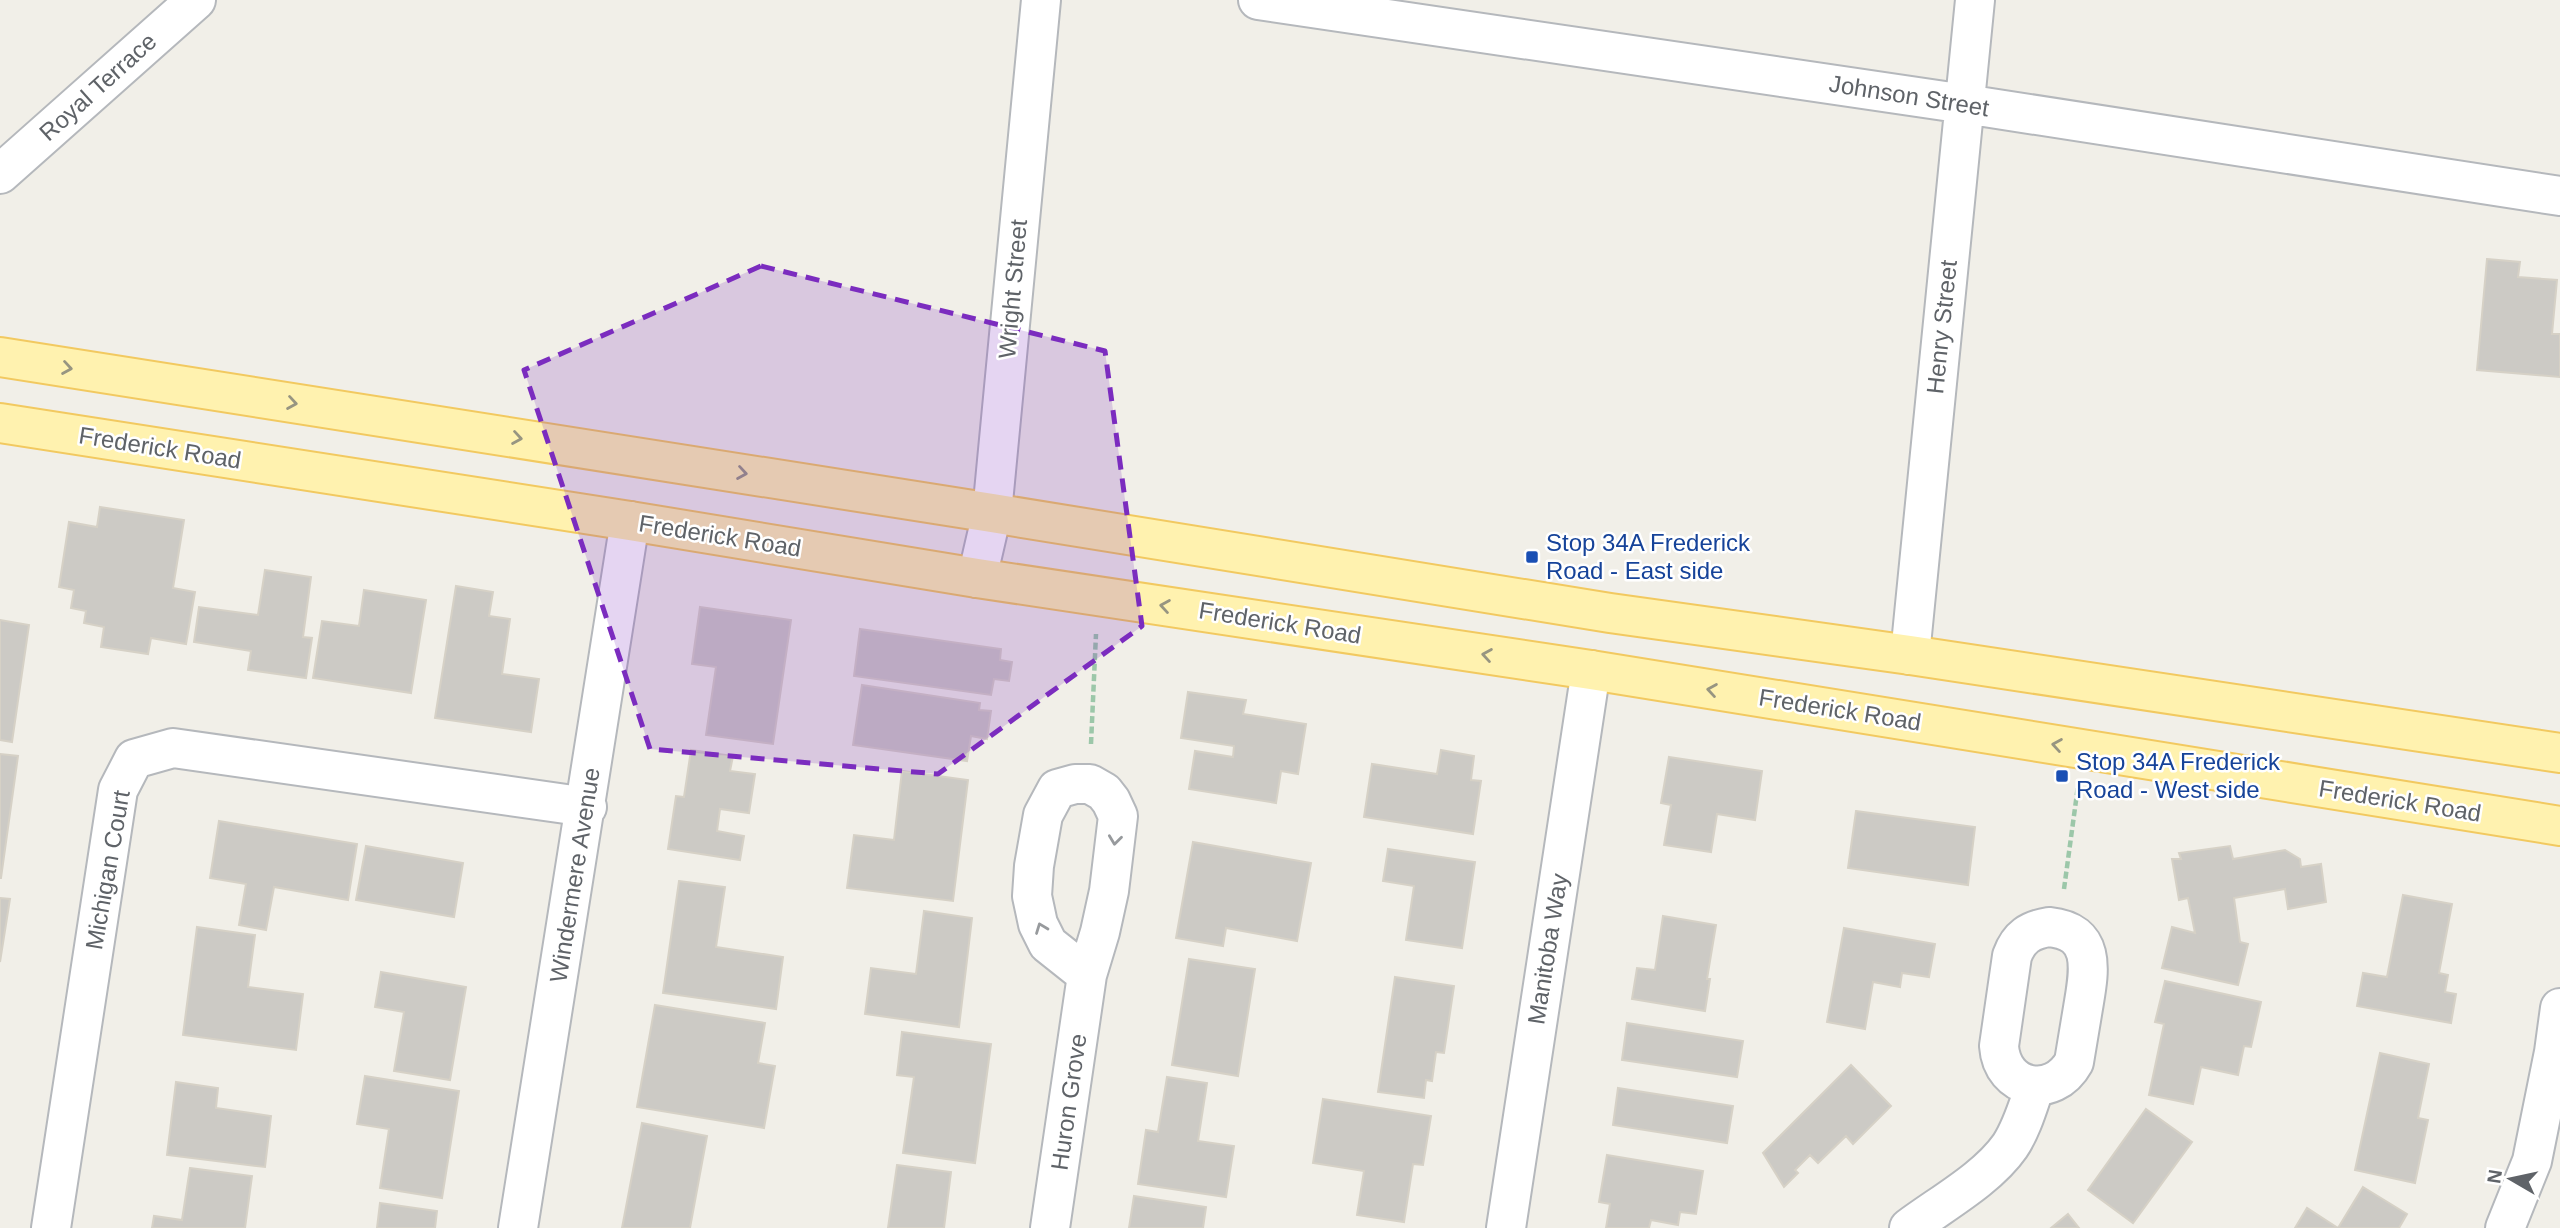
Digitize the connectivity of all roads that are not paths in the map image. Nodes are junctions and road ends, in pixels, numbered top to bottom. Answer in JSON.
{"nodes":[{"id":1,"x":196,"y":0,"type":"edge"},
{"id":2,"x":1041,"y":0,"type":"edge"},
{"id":3,"x":1258,"y":0,"type":"edge"},
{"id":4,"x":1975,"y":0,"type":"edge"},
{"id":5,"x":1965,"y":104,"type":"junction"},
{"id":6,"x":0,"y":174,"type":"edge"},
{"id":7,"x":2560,"y":196,"type":"edge"},
{"id":8,"x":0,"y":357,"type":"edge"},
{"id":9,"x":0,"y":423,"type":"edge"},
{"id":10,"x":992,"y":513,"type":"junction"},
{"id":11,"x":630,"y":521,"type":"junction"},
{"id":12,"x":977,"y":578,"type":"junction"},
{"id":13,"x":1910,"y":654,"type":"junction"},
{"id":14,"x":1591,"y":670,"type":"junction"},
{"id":15,"x":2560,"y":753,"type":"edge"},
{"id":16,"x":587,"y":807,"type":"junction"},
{"id":17,"x":2560,"y":827,"type":"edge"},
{"id":18,"x":1087,"y":975,"type":"junction"},
{"id":19,"x":2560,"y":1008,"type":"edge"},
{"id":20,"x":2557,"y":1052,"type":"edge"},
{"id":21,"x":2035,"y":1086,"type":"junction"},
{"id":22,"x":51,"y":1228,"type":"edge"},
{"id":23,"x":519,"y":1228,"type":"edge"},
{"id":24,"x":1050,"y":1228,"type":"edge"},
{"id":25,"x":1506,"y":1228,"type":"edge"},
{"id":26,"x":1909,"y":1228,"type":"edge"},
{"id":27,"x":2505,"y":1228,"type":"edge"}],
"edges":[{"from":1,"to":6,"type":"street","name":"Royal Terrace"},
{"from":2,"to":10,"type":"street","name":"Wright Street"},
{"from":3,"to":5,"type":"street","name":"Johnson Street"},
{"from":4,"to":5,"type":"street","name":"Henry Street"},
{"from":5,"to":7,"type":"street","name":"Johnson Street"},
{"from":5,"to":13,"type":"street","name":"Henry Street"},
{"from":8,"to":10,"type":"main road","one_way":true},
{"from":9,"to":11,"type":"main road","name":"Frederick Road"},
{"from":10,"to":12,"type":"street","name":"Wright Street"},
{"from":10,"to":13,"type":"main road"},
{"from":11,"to":12,"type":"main road","name":"Frederick Road"},
{"from":11,"to":16,"type":"street","name":"Windermere Avenue"},
{"from":14,"to":12,"type":"main road","name":"Frederick Road","one_way":true},
{"from":13,"to":15,"type":"main road"},
{"from":17,"to":14,"type":"main road","name":"Frederick Road","one_way":true},
{"from":14,"to":25,"type":"street","name":"Manitoba Way"},
{"from":16,"to":22,"type":"street","name":"Michigan Court"},
{"from":16,"to":23,"type":"street","name":"Windermere Avenue"},
{"from":18,"to":18,"type":"street","name":"Huron Grove","one_way":true},
{"from":18,"to":24,"type":"street","name":"Huron Grove"},
{"from":19,"to":20,"type":"street"},
{"from":20,"to":27,"type":"street"},
{"from":21,"to":21,"type":"street"},
{"from":21,"to":26,"type":"street"}]}
